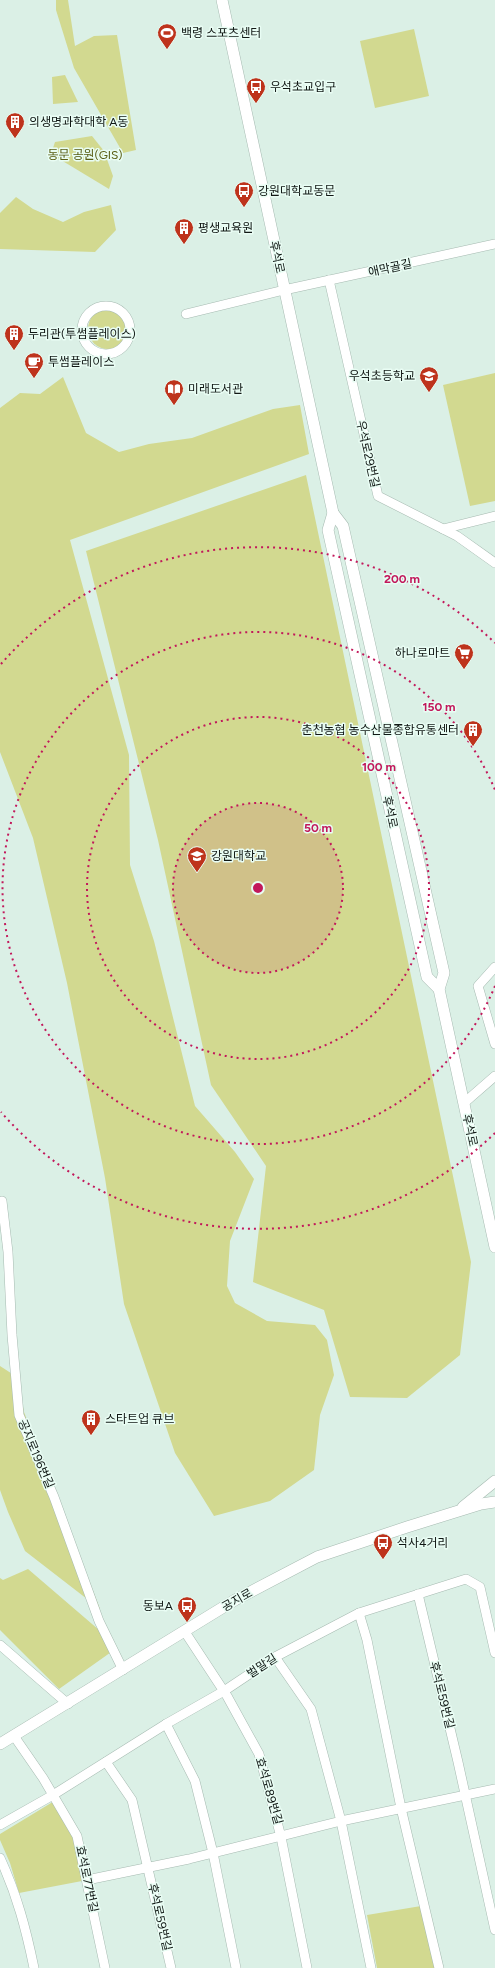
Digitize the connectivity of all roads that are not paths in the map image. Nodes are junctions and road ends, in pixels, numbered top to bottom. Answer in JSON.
{"nodes":[{"id":1,"x":222,"y":0,"type":"edge"},
{"id":2,"x":495,"y":244,"type":"edge"},
{"id":3,"x":329,"y":280,"type":"junction"},
{"id":4,"x":284,"y":290,"type":"junction"},
{"id":5,"x":186,"y":314,"type":"dead end"},
{"id":6,"x":82,"y":332,"type":"joint"},
{"id":7,"x":333,"y":513,"type":"junction"},
{"id":8,"x":495,"y":516,"type":"edge"},
{"id":9,"x":443,"y":529,"type":"junction"},
{"id":10,"x":495,"y":563,"type":"edge"},
{"id":11,"x":495,"y":967,"type":"edge"},
{"id":12,"x":439,"y":989,"type":"junction"},
{"id":13,"x":495,"y":1044,"type":"edge"},
{"id":14,"x":495,"y":1076,"type":"edge"},
{"id":15,"x":464,"y":1103,"type":"junction"},
{"id":16,"x":2,"y":1201,"type":"dead end"},
{"id":17,"x":495,"y":1247,"type":"edge"},
{"id":18,"x":495,"y":1481,"type":"edge"},
{"id":19,"x":495,"y":1502,"type":"edge"},
{"id":20,"x":456,"y":1512,"type":"junction"},
{"id":21,"x":418,"y":1594,"type":"junction"},
{"id":22,"x":359,"y":1613,"type":"junction"},
{"id":23,"x":185,"y":1632,"type":"junction"},
{"id":24,"x":494,"y":1640,"type":"edge"},
{"id":25,"x":0,"y":1645,"type":"edge"},
{"id":26,"x":495,"y":1652,"type":"edge"},
{"id":27,"x":275,"y":1657,"type":"junction"},
{"id":28,"x":123,"y":1670,"type":"junction"},
{"id":29,"x":224,"y":1691,"type":"junction"},
{"id":30,"x":68,"y":1704,"type":"junction"},
{"id":31,"x":166,"y":1724,"type":"junction"},
{"id":32,"x":14,"y":1736,"type":"junction"},
{"id":33,"x":0,"y":1744,"type":"edge"},
{"id":34,"x":106,"y":1762,"type":"junction"},
{"id":35,"x":495,"y":1788,"type":"edge"},
{"id":36,"x":53,"y":1795,"type":"junction"},
{"id":37,"x":466,"y":1795,"type":"junction"},
{"id":38,"x":401,"y":1808,"type":"junction"},
{"id":39,"x":341,"y":1821,"type":"junction"},
{"id":40,"x":0,"y":1825,"type":"edge"},
{"id":41,"x":282,"y":1837,"type":"junction"},
{"id":42,"x":214,"y":1853,"type":"junction"},
{"id":43,"x":0,"y":1858,"type":"edge"},
{"id":44,"x":149,"y":1866,"type":"junction"},
{"id":45,"x":87,"y":1880,"type":"junction"},
{"id":46,"x":495,"y":1930,"type":"edge"},
{"id":47,"x":34,"y":1968,"type":"edge"},
{"id":48,"x":105,"y":1968,"type":"edge"},
{"id":49,"x":171,"y":1968,"type":"edge"},
{"id":50,"x":236,"y":1968,"type":"edge"},
{"id":51,"x":307,"y":1968,"type":"edge"},
{"id":52,"x":370,"y":1968,"type":"edge"},
{"id":53,"x":439,"y":1968,"type":"edge"}],
"edges":[{"from":1,"to":4,"type":"street","name":"후석로"},
{"from":2,"to":3,"type":"street","name":"애막골길"},
{"from":3,"to":4,"type":"street","name":"애막골길"},
{"from":3,"to":9,"type":"street","name":"우석로29번길"},
{"from":4,"to":5,"type":"street","name":"애막골길"},
{"from":4,"to":7,"type":"street","name":"후석로"},
{"from":6,"to":6,"type":"street"},
{"from":7,"to":12,"type":"street","name":"후석로"},
{"from":7,"to":12,"type":"street","name":"후석로"},
{"from":8,"to":9,"type":"street"},
{"from":9,"to":10,"type":"street","name":"우석로29번길"},
{"from":11,"to":13,"type":"street"},
{"from":12,"to":15,"type":"street","name":"후석로"},
{"from":14,"to":15,"type":"street"},
{"from":15,"to":17,"type":"street","name":"후석로"},
{"from":16,"to":28,"type":"street","name":"공지로196번길"},
{"from":18,"to":20,"type":"street"},
{"from":19,"to":20,"type":"street","name":"공지로"},
{"from":20,"to":23,"type":"street","name":"공지로"},
{"from":21,"to":22,"type":"street","name":"벌말길"},
{"from":21,"to":24,"type":"street","name":"벌말길"},
{"from":21,"to":37,"type":"street","name":"후석로59번길"},
{"from":22,"to":27,"type":"street","name":"벌말길"},
{"from":22,"to":38,"type":"street"},
{"from":23,"to":28,"type":"street","name":"공지로"},
{"from":23,"to":29,"type":"street","name":"효석로89번길"},
{"from":24,"to":26,"type":"street","name":"벌말길"},
{"from":25,"to":30,"type":"street"},
{"from":27,"to":29,"type":"street","name":"벌말길"},
{"from":27,"to":39,"type":"street"},
{"from":28,"to":30,"type":"street","name":"공지로"},
{"from":29,"to":31,"type":"street","name":"벌말길"},
{"from":29,"to":41,"type":"street","name":"효석로89번길"},
{"from":30,"to":32,"type":"street","name":"공지로"},
{"from":31,"to":34,"type":"street","name":"벌말길"},
{"from":31,"to":42,"type":"street"},
{"from":32,"to":33,"type":"street","name":"공지로"},
{"from":32,"to":36,"type":"street","name":"효석로77번길"},
{"from":34,"to":36,"type":"street","name":"벌말길"},
{"from":34,"to":44,"type":"street","name":"후석로59번길"},
{"from":35,"to":37,"type":"street","name":"후석로59번길"},
{"from":36,"to":40,"type":"street","name":"벌말길"},
{"from":36,"to":45,"type":"street","name":"효석로77번길"},
{"from":37,"to":38,"type":"street","name":"후석로59번길"},
{"from":37,"to":46,"type":"street","name":"후석로59번길"},
{"from":38,"to":39,"type":"street","name":"후석로59번길"},
{"from":38,"to":53,"type":"street"},
{"from":39,"to":41,"type":"street","name":"후석로59번길"},
{"from":39,"to":52,"type":"street"},
{"from":41,"to":42,"type":"street","name":"후석로59번길"},
{"from":41,"to":51,"type":"street","name":"효석로89번길"},
{"from":42,"to":44,"type":"street","name":"후석로59번길"},
{"from":42,"to":50,"type":"street"},
{"from":43,"to":47,"type":"street"},
{"from":44,"to":45,"type":"street","name":"후석로59번길"},
{"from":44,"to":49,"type":"street","name":"후석로59번길"},
{"from":45,"to":48,"type":"street","name":"효석로77번길"}]}
